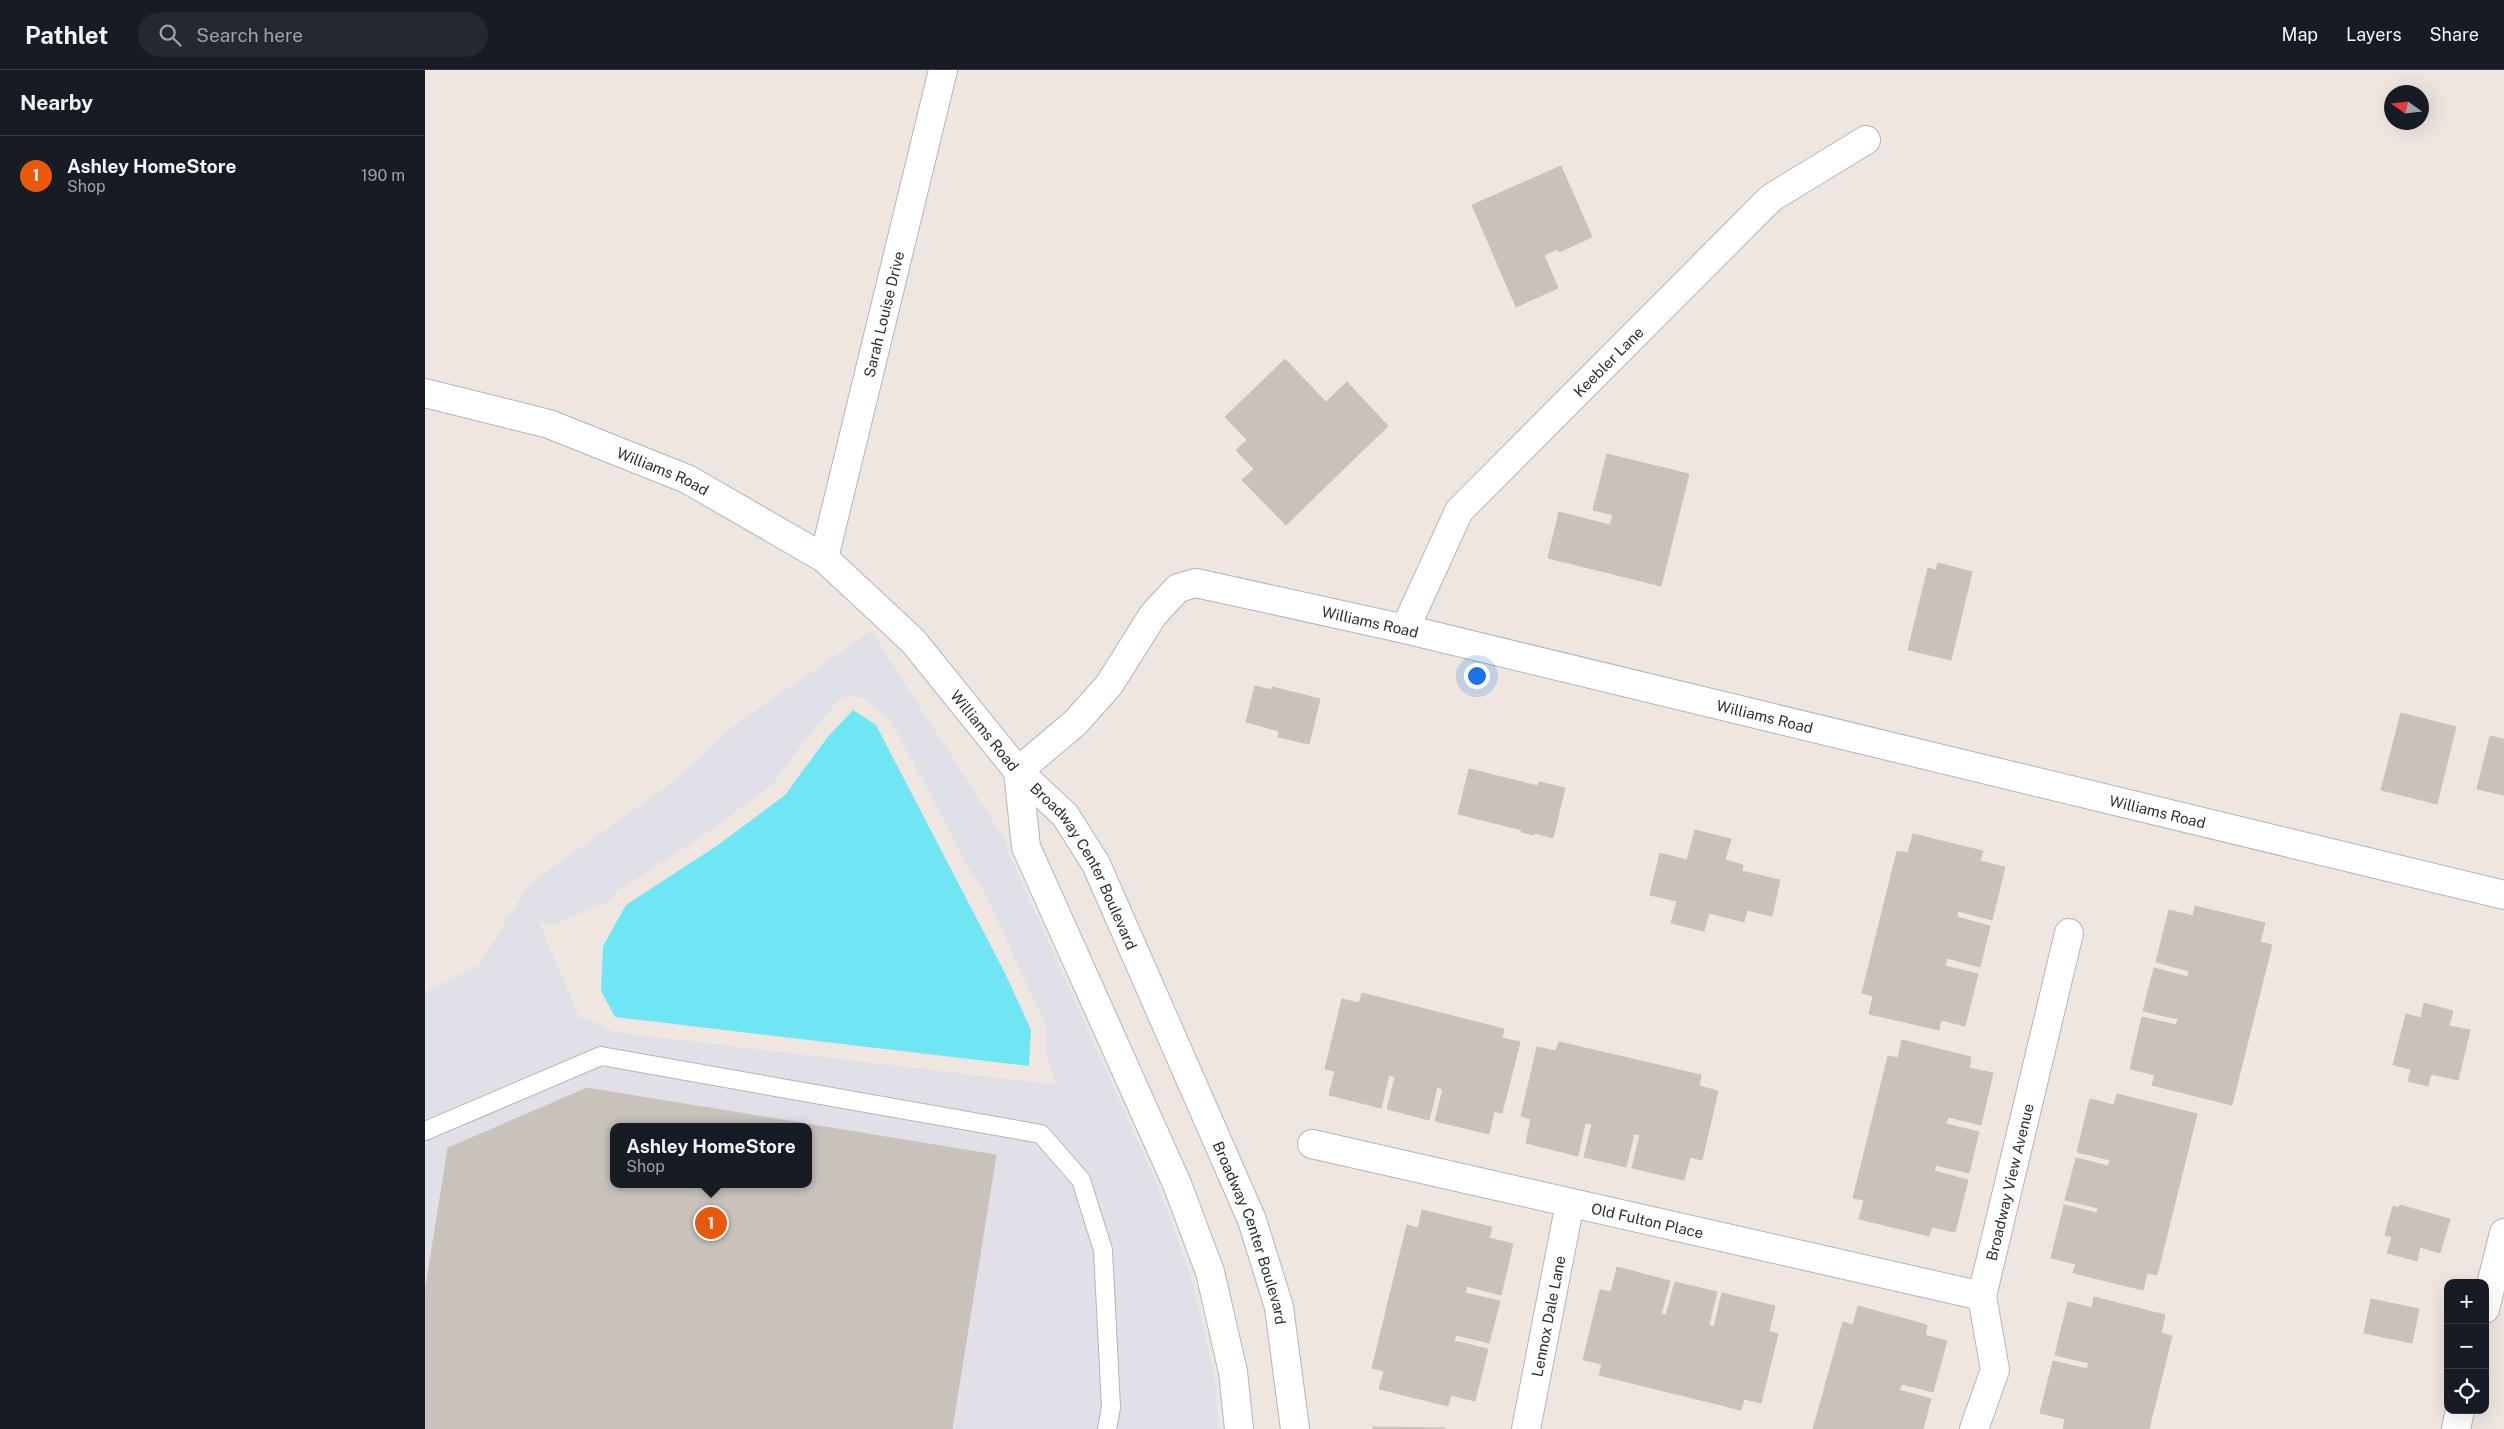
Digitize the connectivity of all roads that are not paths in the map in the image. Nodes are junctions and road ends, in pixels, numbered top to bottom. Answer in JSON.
{"nodes":[{"id":1,"x":943,"y":70,"type":"edge"},
{"id":2,"x":1865,"y":140,"type":"dead end"},
{"id":3,"x":425,"y":393,"type":"edge"},
{"id":4,"x":823,"y":558,"type":"junction"},
{"id":5,"x":1405,"y":629,"type":"junction"},
{"id":6,"x":1018,"y":771,"type":"junction"},
{"id":7,"x":2504,"y":895,"type":"edge"},
{"id":8,"x":2069,"y":933,"type":"dead end"},
{"id":9,"x":425,"y":1131,"type":"edge"},
{"id":10,"x":1312,"y":1144,"type":"dead end"},
{"id":11,"x":1570,"y":1203,"type":"junction"},
{"id":12,"x":2504,"y":1233,"type":"edge"},
{"id":13,"x":2489,"y":1293,"type":"edge"},
{"id":14,"x":1983,"y":1296,"type":"junction"},
{"id":15,"x":2459,"y":1414,"type":"edge"},
{"id":16,"x":1107,"y":1429,"type":"edge"},
{"id":17,"x":1239,"y":1429,"type":"edge"},
{"id":18,"x":1295,"y":1429,"type":"edge"},
{"id":19,"x":1526,"y":1429,"type":"edge"},
{"id":20,"x":1975,"y":1429,"type":"edge"},
{"id":21,"x":2456,"y":1429,"type":"edge"}],
"edges":[{"from":1,"to":4,"type":"street","name":"Sarah Louise Drive"},
{"from":2,"to":5,"type":"street","name":"Keebler Lane"},
{"from":3,"to":4,"type":"street","name":"Williams Road"},
{"from":4,"to":6,"type":"street","name":"Williams Road"},
{"from":5,"to":6,"type":"street","name":"Williams Road"},
{"from":5,"to":7,"type":"street","name":"Williams Road"},
{"from":6,"to":17,"type":"street","name":"Broadway Center Boulevard"},
{"from":6,"to":18,"type":"street","name":"Broadway Center Boulevard"},
{"from":8,"to":14,"type":"street","name":"Broadway View Avenue"},
{"from":9,"to":16,"type":"lane"},
{"from":10,"to":11,"type":"street","name":"Old Fulton Place"},
{"from":11,"to":14,"type":"street","name":"Old Fulton Place"},
{"from":11,"to":19,"type":"street","name":"Lennox Dale Lane"},
{"from":12,"to":13,"type":"street"},
{"from":14,"to":20,"type":"street","name":"Broadway View Avenue"},
{"from":15,"to":21,"type":"street"}]}
